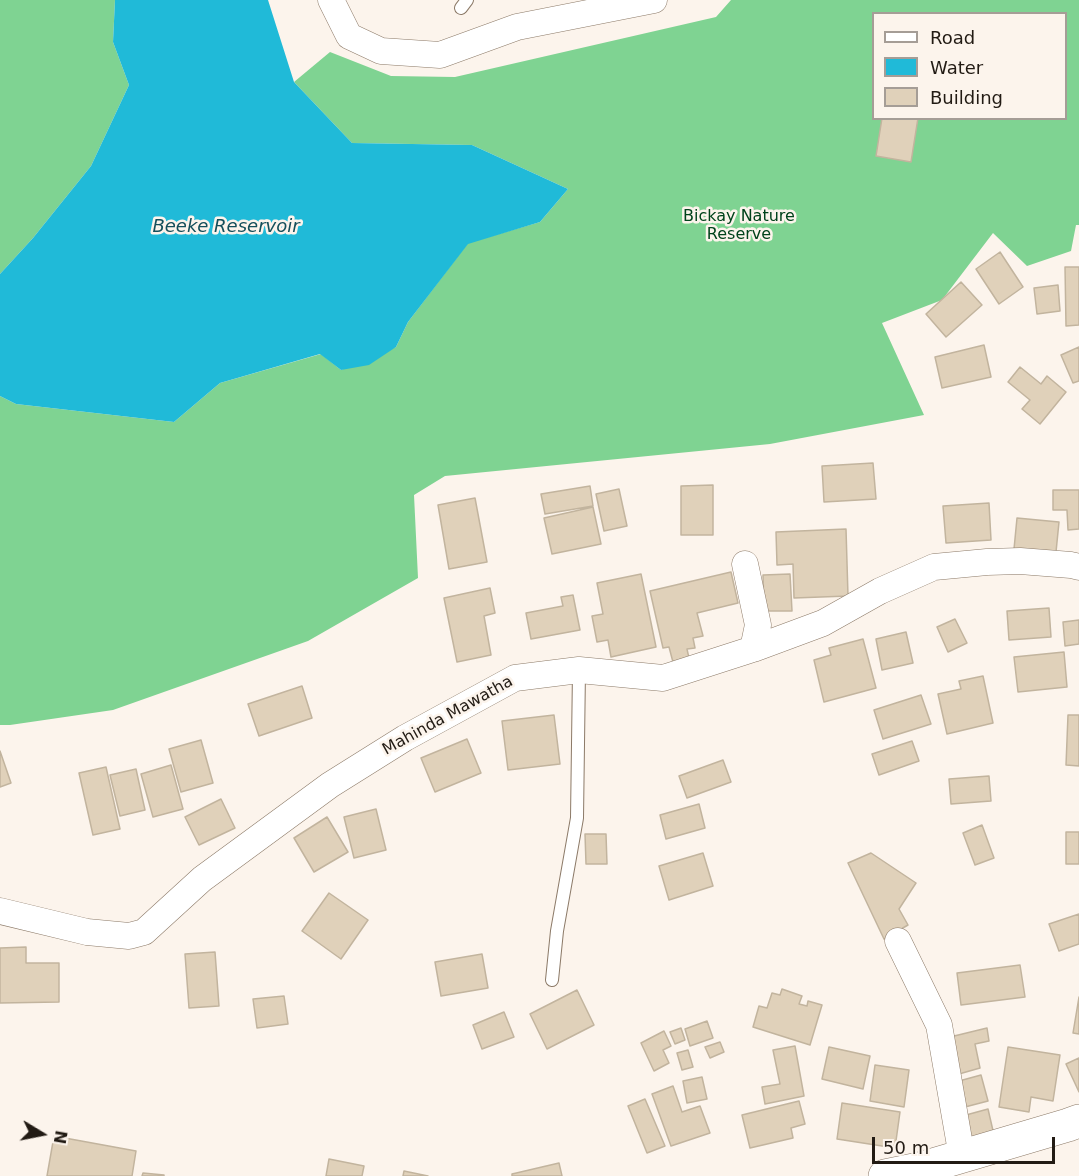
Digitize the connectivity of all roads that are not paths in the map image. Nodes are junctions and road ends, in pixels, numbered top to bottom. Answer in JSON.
{"nodes":[{"id":1,"x":331,"y":0,"type":"edge"},
{"id":2,"x":654,"y":0,"type":"edge"},
{"id":3,"x":745,"y":564,"type":"dead end"},
{"id":4,"x":1079,"y":567,"type":"edge"},
{"id":5,"x":753,"y":649,"type":"junction"},
{"id":6,"x":579,"y":670,"type":"junction"},
{"id":7,"x":0,"y":911,"type":"edge"},
{"id":8,"x":898,"y":941,"type":"dead end"},
{"id":9,"x":552,"y":980,"type":"dead end"},
{"id":10,"x":1079,"y":1120,"type":"edge"},
{"id":11,"x":962,"y":1157,"type":"junction"},
{"id":12,"x":885,"y":1176,"type":"edge"}],
"edges":[{"from":1,"to":2,"type":"street"},
{"from":3,"to":5,"type":"street"},
{"from":4,"to":5,"type":"street","name":"Mahinda Mawatha"},
{"from":5,"to":6,"type":"street","name":"Mahinda Mawatha"},
{"from":6,"to":7,"type":"street","name":"Mahinda Mawatha"},
{"from":6,"to":9,"type":"lane"},
{"from":8,"to":11,"type":"street"},
{"from":10,"to":11,"type":"street"},
{"from":11,"to":12,"type":"street"}]}
